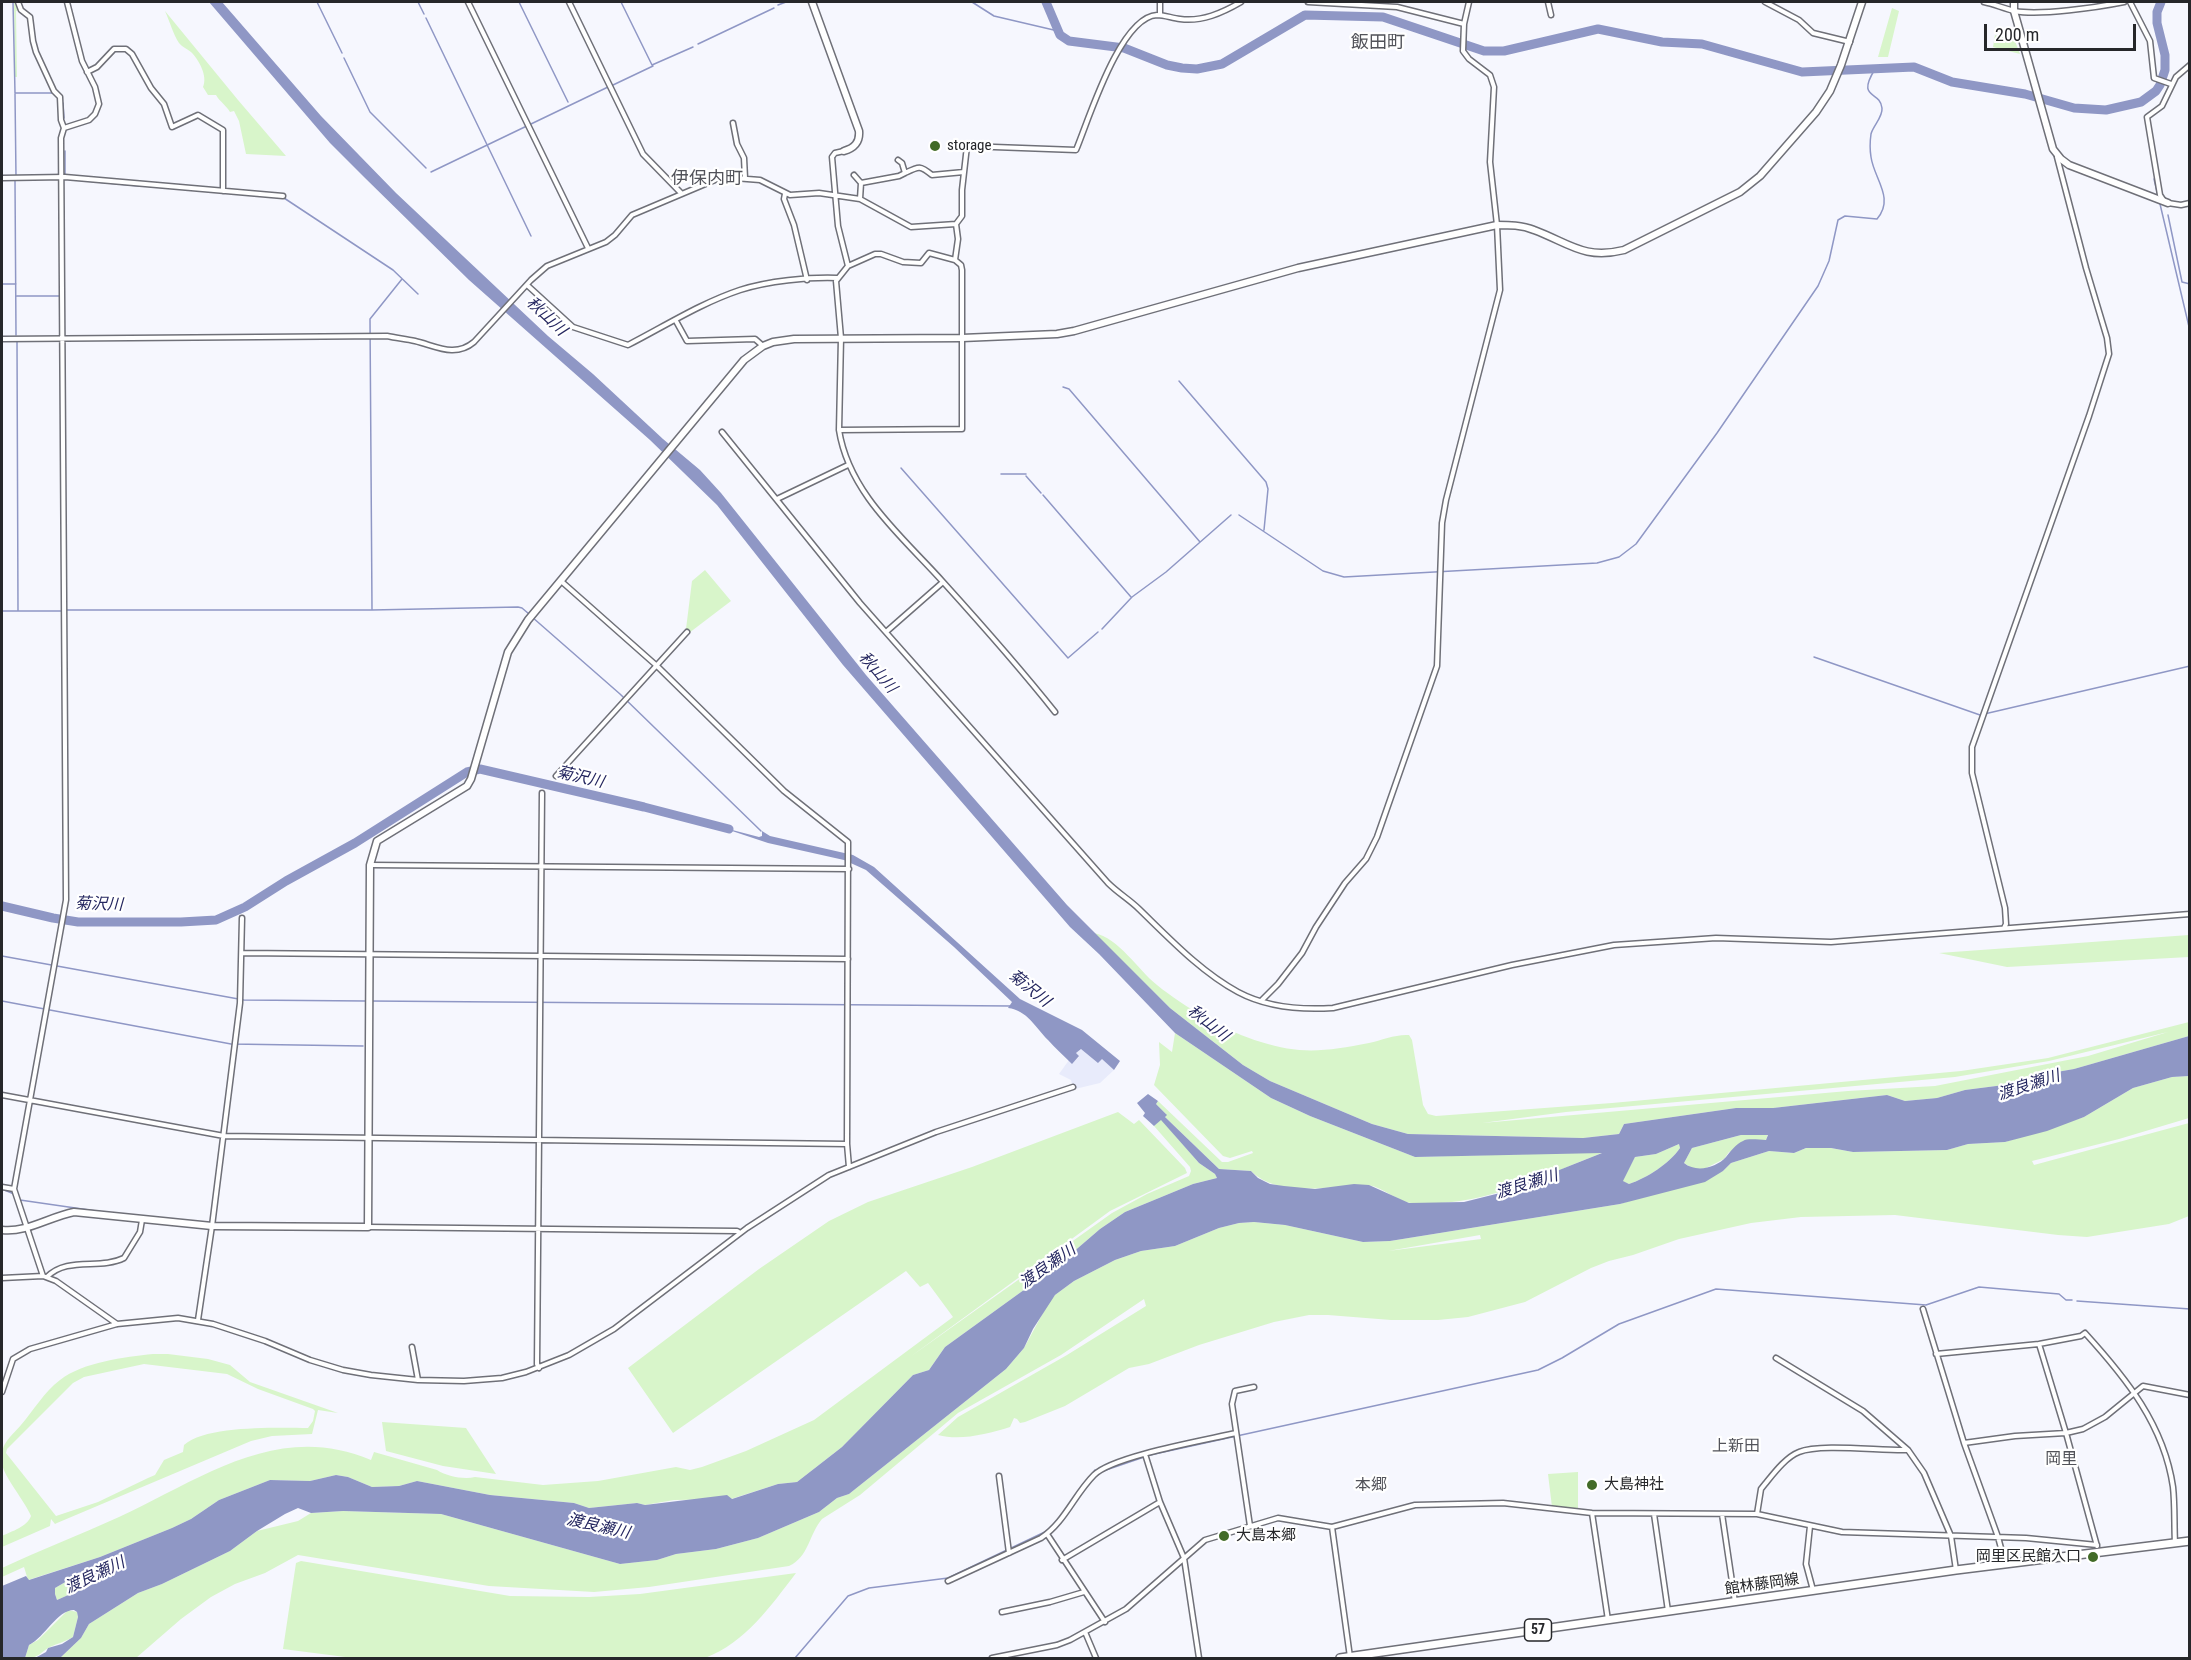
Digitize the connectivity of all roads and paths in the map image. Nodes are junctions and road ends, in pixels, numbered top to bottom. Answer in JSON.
{"nodes":[{"id":1,"x":18,"y":2,"type":"edge"},
{"id":2,"x":67,"y":2,"type":"edge"},
{"id":3,"x":468,"y":2,"type":"edge"},
{"id":4,"x":569,"y":2,"type":"edge"},
{"id":5,"x":812,"y":2,"type":"edge"},
{"id":6,"x":1160,"y":2,"type":"edge"},
{"id":7,"x":1241,"y":2,"type":"edge"},
{"id":8,"x":1308,"y":2,"type":"edge"},
{"id":9,"x":1469,"y":2,"type":"edge"},
{"id":10,"x":1548,"y":2,"type":"edge"},
{"id":11,"x":1765,"y":2,"type":"edge"},
{"id":12,"x":1862,"y":2,"type":"edge"},
{"id":13,"x":1984,"y":2,"type":"edge"},
{"id":14,"x":2014,"y":2,"type":"edge"},
{"id":15,"x":2124,"y":2,"type":"edge"},
{"id":16,"x":2130,"y":2,"type":"edge"},
{"id":17,"x":2014,"y":11,"type":"junction"},
{"id":18,"x":1160,"y":15,"type":"junction"},
{"id":19,"x":1551,"y":15,"type":"dead end"},
{"id":20,"x":1464,"y":24,"type":"junction"},
{"id":21,"x":1850,"y":42,"type":"junction"},
{"id":22,"x":2190,"y":65,"type":"edge"},
{"id":23,"x":87,"y":72,"type":"junction"},
{"id":24,"x":2170,"y":84,"type":"junction"},
{"id":25,"x":733,"y":123,"type":"dead end"},
{"id":26,"x":64,"y":128,"type":"junction"},
{"id":27,"x":843,"y":151,"type":"joint"},
{"id":28,"x":2057,"y":155,"type":"junction"},
{"id":29,"x":898,"y":160,"type":"dead end"},
{"id":30,"x":964,"y":171,"type":"junction"},
{"id":31,"x":905,"y":173,"type":"junction"},
{"id":32,"x":854,"y":175,"type":"dead end"},
{"id":33,"x":62,"y":177,"type":"junction"},
{"id":34,"x":2,"y":178,"type":"edge"},
{"id":35,"x":745,"y":178,"type":"junction"},
{"id":36,"x":861,"y":183,"type":"junction"},
{"id":37,"x":223,"y":191,"type":"junction"},
{"id":38,"x":681,"y":193,"type":"junction"},
{"id":39,"x":785,"y":194,"type":"junction"},
{"id":40,"x":836,"y":194,"type":"junction"},
{"id":41,"x":283,"y":196,"type":"dead end"},
{"id":42,"x":860,"y":200,"type":"junction"},
{"id":43,"x":2166,"y":202,"type":"junction"},
{"id":44,"x":2190,"y":203,"type":"edge"},
{"id":45,"x":956,"y":224,"type":"junction"},
{"id":46,"x":1497,"y":225,"type":"junction"},
{"id":47,"x":588,"y":248,"type":"junction"},
{"id":48,"x":955,"y":260,"type":"junction"},
{"id":49,"x":848,"y":266,"type":"junction"},
{"id":50,"x":838,"y":279,"type":"junction"},
{"id":51,"x":807,"y":280,"type":"junction"},
{"id":52,"x":526,"y":286,"type":"junction"},
{"id":53,"x":676,"y":321,"type":"junction"},
{"id":54,"x":841,"y":338,"type":"junction"},
{"id":55,"x":963,"y":338,"type":"junction"},
{"id":56,"x":2,"y":339,"type":"edge"},
{"id":57,"x":63,"y":339,"type":"junction"},
{"id":58,"x":763,"y":346,"type":"junction"},
{"id":59,"x":839,"y":430,"type":"junction"},
{"id":60,"x":722,"y":432,"type":"dead end"},
{"id":61,"x":848,"y":465,"type":"junction"},
{"id":62,"x":777,"y":499,"type":"junction"},
{"id":63,"x":561,"y":581,"type":"junction"},
{"id":64,"x":943,"y":582,"type":"junction"},
{"id":65,"x":886,"y":632,"type":"junction"},
{"id":66,"x":687,"y":633,"type":"dead end"},
{"id":67,"x":657,"y":666,"type":"junction"},
{"id":68,"x":1055,"y":712,"type":"dead end"},
{"id":69,"x":556,"y":776,"type":"dead end"},
{"id":70,"x":542,"y":794,"type":"dead end"},
{"id":71,"x":370,"y":865,"type":"junction"},
{"id":72,"x":541,"y":867,"type":"junction"},
{"id":73,"x":849,"y":867,"type":"junction"},
{"id":74,"x":2190,"y":914,"type":"edge"},
{"id":75,"x":242,"y":918,"type":"dead end"},
{"id":76,"x":2004,"y":928,"type":"junction"},
{"id":77,"x":242,"y":953,"type":"junction"},
{"id":78,"x":369,"y":955,"type":"junction"},
{"id":79,"x":541,"y":956,"type":"junction"},
{"id":80,"x":848,"y":959,"type":"junction"},
{"id":81,"x":1262,"y":1000,"type":"junction"},
{"id":82,"x":1073,"y":1087,"type":"dead end"},
{"id":83,"x":2,"y":1095,"type":"edge"},
{"id":84,"x":30,"y":1100,"type":"junction"},
{"id":85,"x":224,"y":1136,"type":"junction"},
{"id":86,"x":367,"y":1138,"type":"junction"},
{"id":87,"x":539,"y":1140,"type":"junction"},
{"id":88,"x":847,"y":1144,"type":"junction"},
{"id":89,"x":849,"y":1167,"type":"junction"},
{"id":90,"x":2,"y":1187,"type":"edge"},
{"id":91,"x":14,"y":1189,"type":"junction"},
{"id":92,"x":142,"y":1219,"type":"junction"},
{"id":93,"x":212,"y":1226,"type":"junction"},
{"id":94,"x":368,"y":1227,"type":"junction"},
{"id":95,"x":27,"y":1228,"type":"junction"},
{"id":96,"x":538,"y":1229,"type":"junction"},
{"id":97,"x":2,"y":1230,"type":"edge"},
{"id":98,"x":740,"y":1233,"type":"junction"},
{"id":99,"x":45,"y":1276,"type":"junction"},
{"id":100,"x":2,"y":1278,"type":"edge"},
{"id":101,"x":1923,"y":1309,"type":"dead end"},
{"id":102,"x":198,"y":1320,"type":"junction"},
{"id":103,"x":117,"y":1324,"type":"junction"},
{"id":104,"x":2039,"y":1344,"type":"junction"},
{"id":105,"x":412,"y":1347,"type":"dead end"},
{"id":106,"x":1936,"y":1354,"type":"junction"},
{"id":107,"x":1776,"y":1358,"type":"dead end"},
{"id":108,"x":539,"y":1368,"type":"junction"},
{"id":109,"x":418,"y":1380,"type":"junction"},
{"id":110,"x":1254,"y":1387,"type":"dead end"},
{"id":111,"x":2135,"y":1391,"type":"junction"},
{"id":112,"x":2,"y":1392,"type":"edge"},
{"id":113,"x":2190,"y":1395,"type":"edge"},
{"id":114,"x":1236,"y":1433,"type":"junction"},
{"id":115,"x":2066,"y":1433,"type":"junction"},
{"id":116,"x":1964,"y":1443,"type":"junction"},
{"id":117,"x":1908,"y":1450,"type":"junction"},
{"id":118,"x":1145,"y":1454,"type":"junction"},
{"id":119,"x":999,"y":1476,"type":"dead end"},
{"id":120,"x":1160,"y":1502,"type":"junction"},
{"id":121,"x":1592,"y":1513,"type":"junction"},
{"id":122,"x":1654,"y":1514,"type":"junction"},
{"id":123,"x":1722,"y":1514,"type":"junction"},
{"id":124,"x":1757,"y":1514,"type":"junction"},
{"id":125,"x":1250,"y":1526,"type":"junction"},
{"id":126,"x":1810,"y":1526,"type":"junction"},
{"id":127,"x":1332,"y":1527,"type":"junction"},
{"id":128,"x":1047,"y":1534,"type":"junction"},
{"id":129,"x":1951,"y":1536,"type":"junction"},
{"id":130,"x":1998,"y":1537,"type":"junction"},
{"id":131,"x":2190,"y":1541,"type":"edge"},
{"id":132,"x":2175,"y":1543,"type":"junction"},
{"id":133,"x":2098,"y":1549,"type":"junction"},
{"id":134,"x":1009,"y":1553,"type":"junction"},
{"id":135,"x":1184,"y":1558,"type":"junction"},
{"id":136,"x":1062,"y":1560,"type":"junction"},
{"id":137,"x":2005,"y":1564,"type":"junction"},
{"id":138,"x":1956,"y":1570,"type":"junction"},
{"id":139,"x":948,"y":1581,"type":"dead end"},
{"id":140,"x":1813,"y":1591,"type":"junction"},
{"id":141,"x":1084,"y":1592,"type":"junction"},
{"id":142,"x":1736,"y":1602,"type":"junction"},
{"id":143,"x":1002,"y":1612,"type":"dead end"},
{"id":144,"x":1668,"y":1612,"type":"junction"},
{"id":145,"x":1608,"y":1621,"type":"junction"},
{"id":146,"x":1105,"y":1622,"type":"junction"},
{"id":147,"x":1085,"y":1632,"type":"junction"},
{"id":148,"x":1014,"y":1657,"type":"edge"},
{"id":149,"x":1350,"y":1657,"type":"junction"},
{"id":150,"x":992,"y":1659,"type":"edge"},
{"id":151,"x":1096,"y":1659,"type":"edge"},
{"id":152,"x":1199,"y":1659,"type":"edge"},
{"id":153,"x":1340,"y":1659,"type":"edge"}],
"edges":[{"from":1,"to":26,"type":"street"},
{"from":2,"to":23,"type":"street"},
{"from":3,"to":47,"type":"street"},
{"from":4,"to":38,"type":"street"},
{"from":5,"to":27,"type":"street"},
{"from":6,"to":18,"type":"street"},
{"from":7,"to":18,"type":"street"},
{"from":8,"to":20,"type":"street"},
{"from":9,"to":20,"type":"street"},
{"from":10,"to":19,"type":"street"},
{"from":11,"to":21,"type":"street"},
{"from":12,"to":21,"type":"street"},
{"from":13,"to":17,"type":"street"},
{"from":14,"to":17,"type":"street"},
{"from":15,"to":17,"type":"street"},
{"from":16,"to":24,"type":"street"},
{"from":17,"to":28,"type":"street"},
{"from":18,"to":30,"type":"street"},
{"from":20,"to":46,"type":"street"},
{"from":21,"to":46,"type":"street"},
{"from":22,"to":24,"type":"street"},
{"from":23,"to":26,"type":"street"},
{"from":23,"to":37,"type":"street"},
{"from":24,"to":43,"type":"street"},
{"from":25,"to":35,"type":"street"},
{"from":26,"to":33,"type":"street"},
{"from":27,"to":40,"type":"street"},
{"from":28,"to":43,"type":"street"},
{"from":28,"to":76,"type":"street"},
{"from":29,"to":31,"type":"street"},
{"from":30,"to":31,"type":"street"},
{"from":30,"to":45,"type":"street"},
{"from":31,"to":36,"type":"street"},
{"from":32,"to":36,"type":"street"},
{"from":33,"to":34,"type":"street"},
{"from":33,"to":37,"type":"street"},
{"from":33,"to":57,"type":"street"},
{"from":35,"to":38,"type":"street"},
{"from":35,"to":39,"type":"street"},
{"from":36,"to":42,"type":"street"},
{"from":37,"to":41,"type":"street"},
{"from":38,"to":47,"type":"street"},
{"from":39,"to":40,"type":"street"},
{"from":39,"to":51,"type":"street"},
{"from":40,"to":42,"type":"street"},
{"from":40,"to":49,"type":"street"},
{"from":42,"to":45,"type":"street"},
{"from":43,"to":44,"type":"street"},
{"from":45,"to":48,"type":"street"},
{"from":46,"to":55,"type":"street"},
{"from":46,"to":81,"type":"street"},
{"from":47,"to":52,"type":"street"},
{"from":48,"to":49,"type":"street"},
{"from":48,"to":55,"type":"street"},
{"from":49,"to":50,"type":"street"},
{"from":50,"to":51,"type":"street"},
{"from":50,"to":54,"type":"street"},
{"from":51,"to":53,"type":"street"},
{"from":52,"to":53,"type":"street"},
{"from":52,"to":57,"type":"street"},
{"from":53,"to":58,"type":"street"},
{"from":54,"to":55,"type":"street"},
{"from":54,"to":58,"type":"street"},
{"from":54,"to":59,"type":"street"},
{"from":55,"to":59,"type":"street"},
{"from":56,"to":57,"type":"street"},
{"from":57,"to":84,"type":"street"},
{"from":58,"to":63,"type":"street"},
{"from":59,"to":61,"type":"street"},
{"from":60,"to":62,"type":"street"},
{"from":61,"to":62,"type":"street"},
{"from":61,"to":64,"type":"street"},
{"from":62,"to":65,"type":"street"},
{"from":63,"to":67,"type":"street"},
{"from":63,"to":71,"type":"street"},
{"from":64,"to":65,"type":"street"},
{"from":64,"to":68,"type":"street"},
{"from":65,"to":81,"type":"street"},
{"from":66,"to":67,"type":"street"},
{"from":67,"to":69,"type":"street"},
{"from":67,"to":73,"type":"street"},
{"from":70,"to":72,"type":"street"},
{"from":71,"to":72,"type":"street"},
{"from":71,"to":78,"type":"street"},
{"from":72,"to":73,"type":"street"},
{"from":72,"to":79,"type":"street"},
{"from":73,"to":80,"type":"street"},
{"from":74,"to":76,"type":"street"},
{"from":75,"to":77,"type":"street"},
{"from":76,"to":81,"type":"street"},
{"from":77,"to":78,"type":"street"},
{"from":77,"to":85,"type":"street"},
{"from":78,"to":79,"type":"street"},
{"from":78,"to":86,"type":"street"},
{"from":79,"to":80,"type":"street"},
{"from":79,"to":87,"type":"street"},
{"from":80,"to":88,"type":"street"},
{"from":82,"to":89,"type":"street"},
{"from":83,"to":84,"type":"street"},
{"from":84,"to":85,"type":"street"},
{"from":84,"to":91,"type":"street"},
{"from":85,"to":86,"type":"street"},
{"from":85,"to":93,"type":"street"},
{"from":86,"to":87,"type":"street"},
{"from":86,"to":94,"type":"street"},
{"from":87,"to":88,"type":"street"},
{"from":87,"to":96,"type":"street"},
{"from":88,"to":89,"type":"street"},
{"from":89,"to":98,"type":"street"},
{"from":90,"to":91,"type":"street"},
{"from":91,"to":95,"type":"street"},
{"from":92,"to":93,"type":"street"},
{"from":92,"to":95,"type":"street"},
{"from":92,"to":99,"type":"street"},
{"from":93,"to":94,"type":"street"},
{"from":93,"to":102,"type":"street"},
{"from":94,"to":96,"type":"street"},
{"from":95,"to":97,"type":"street"},
{"from":95,"to":99,"type":"street"},
{"from":96,"to":98,"type":"street"},
{"from":96,"to":108,"type":"street"},
{"from":98,"to":108,"type":"street"},
{"from":99,"to":100,"type":"street"},
{"from":99,"to":103,"type":"street"},
{"from":101,"to":106,"type":"street"},
{"from":102,"to":103,"type":"street"},
{"from":102,"to":109,"type":"street"},
{"from":103,"to":112,"type":"street"},
{"from":104,"to":106,"type":"street"},
{"from":104,"to":111,"type":"street"},
{"from":104,"to":115,"type":"street"},
{"from":105,"to":109,"type":"street"},
{"from":106,"to":116,"type":"street"},
{"from":107,"to":117,"type":"street"},
{"from":108,"to":109,"type":"street"},
{"from":110,"to":114,"type":"street"},
{"from":111,"to":113,"type":"street"},
{"from":111,"to":115,"type":"street"},
{"from":111,"to":132,"type":"street"},
{"from":114,"to":118,"type":"street"},
{"from":114,"to":125,"type":"street"},
{"from":115,"to":116,"type":"street"},
{"from":115,"to":133,"type":"street"},
{"from":116,"to":130,"type":"street"},
{"from":117,"to":124,"type":"street"},
{"from":117,"to":129,"type":"street"},
{"from":118,"to":120,"type":"street"},
{"from":118,"to":128,"type":"street"},
{"from":119,"to":134,"type":"street"},
{"from":120,"to":135,"type":"street"},
{"from":120,"to":136,"type":"street"},
{"from":121,"to":122,"type":"street"},
{"from":121,"to":127,"type":"street"},
{"from":121,"to":145,"type":"street"},
{"from":122,"to":123,"type":"street"},
{"from":122,"to":144,"type":"street"},
{"from":123,"to":124,"type":"street"},
{"from":123,"to":142,"type":"street"},
{"from":124,"to":126,"type":"street"},
{"from":125,"to":127,"type":"street"},
{"from":125,"to":135,"type":"street"},
{"from":126,"to":129,"type":"street"},
{"from":126,"to":140,"type":"street"},
{"from":127,"to":149,"type":"street"},
{"from":128,"to":134,"type":"street"},
{"from":128,"to":136,"type":"street"},
{"from":129,"to":130,"type":"street"},
{"from":129,"to":138,"type":"street"},
{"from":130,"to":133,"type":"street"},
{"from":130,"to":137,"type":"street"},
{"from":131,"to":132,"type":"main road","name":"館林藤岡線","number":"57"},
{"from":132,"to":133,"type":"main road","name":"館林藤岡線","number":"57"},
{"from":133,"to":137,"type":"main road","name":"館林藤岡線","number":"57"},
{"from":134,"to":139,"type":"street"},
{"from":135,"to":146,"type":"street"},
{"from":135,"to":152,"type":"street"},
{"from":136,"to":141,"type":"street"},
{"from":137,"to":138,"type":"main road","name":"館林藤岡線","number":"57"},
{"from":138,"to":140,"type":"main road","name":"館林藤岡線","number":"57"},
{"from":140,"to":142,"type":"main road","name":"館林藤岡線","number":"57"},
{"from":141,"to":143,"type":"street"},
{"from":141,"to":146,"type":"street"},
{"from":142,"to":144,"type":"main road","name":"館林藤岡線","number":"57"},
{"from":144,"to":145,"type":"main road","name":"館林藤岡線","number":"57"},
{"from":145,"to":149,"type":"main road","name":"館林藤岡線","number":"57"},
{"from":146,"to":147,"type":"street"},
{"from":147,"to":148,"type":"street"},
{"from":147,"to":151,"type":"street"},
{"from":148,"to":150,"type":"street"},
{"from":149,"to":153,"type":"main road","name":"館林藤岡線","number":"57"}]}
